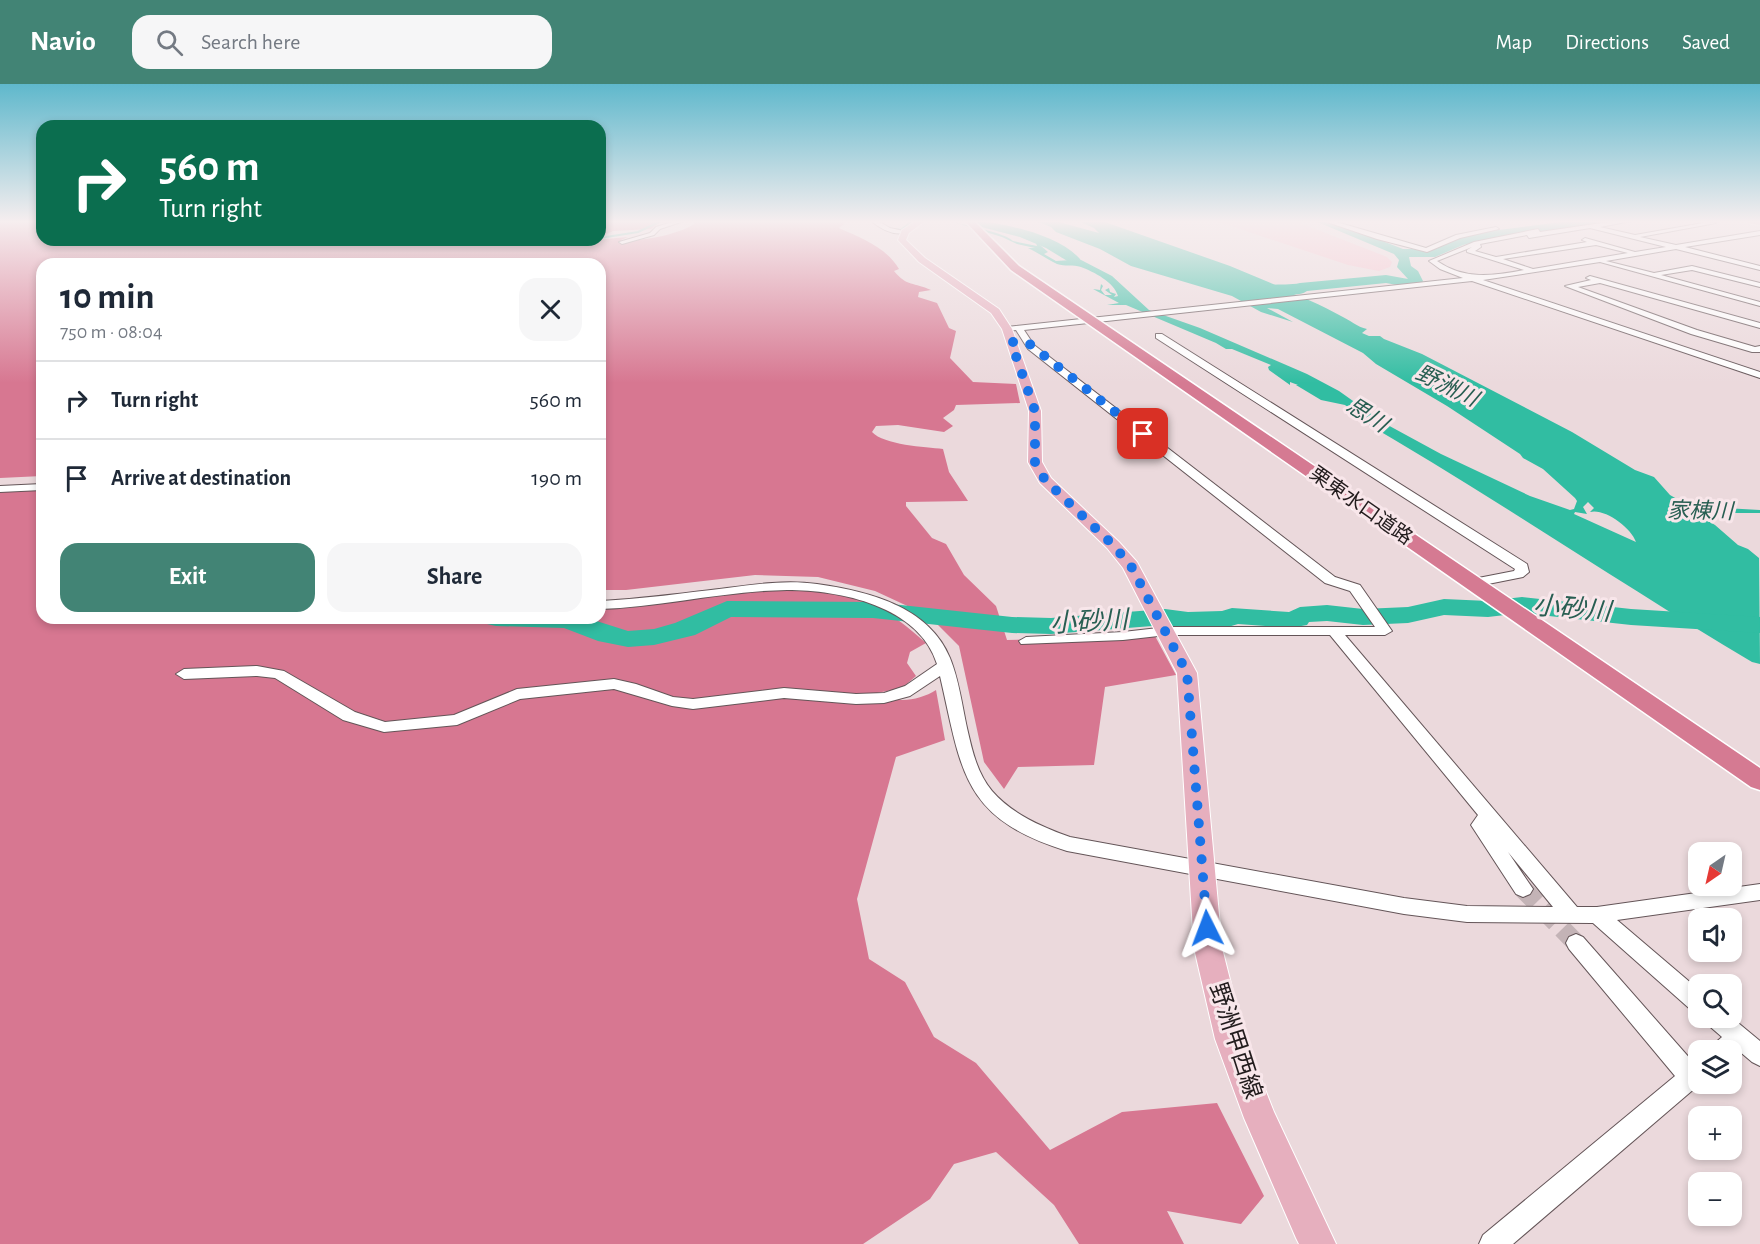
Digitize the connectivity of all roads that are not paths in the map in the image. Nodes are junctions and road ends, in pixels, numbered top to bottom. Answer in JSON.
{"nodes":[{"id":1,"x":943,"y":275,"type":"edge"},
{"id":2,"x":1026,"y":275,"type":"edge"},
{"id":3,"x":1462,"y":275,"type":"edge"},
{"id":4,"x":1508,"y":275,"type":"edge"},
{"id":5,"x":1580,"y":275,"type":"dead end"},
{"id":6,"x":1651,"y":275,"type":"edge"},
{"id":7,"x":1721,"y":275,"type":"edge"},
{"id":8,"x":1760,"y":275,"type":"edge"},
{"id":9,"x":1473,"y":279,"type":"junction"},
{"id":10,"x":1737,"y":279,"type":"junction"},
{"id":11,"x":1600,"y":281,"type":"junction"},
{"id":12,"x":1760,"y":285,"type":"edge"},
{"id":13,"x":1760,"y":304,"type":"edge"},
{"id":14,"x":1692,"y":307,"type":"junction"},
{"id":15,"x":1650,"y":315,"type":"junction"},
{"id":16,"x":1092,"y":320,"type":"junction"},
{"id":17,"x":1760,"y":326,"type":"edge"},
{"id":18,"x":1012,"y":333,"type":"junction"},
{"id":19,"x":1159,"y":336,"type":"dead end"},
{"id":20,"x":1027,"y":342,"type":"junction"},
{"id":21,"x":1760,"y":349,"type":"edge"},
{"id":22,"x":1760,"y":375,"type":"edge"},
{"id":23,"x":36,"y":487,"type":"edge"},
{"id":24,"x":0,"y":489,"type":"edge"},
{"id":25,"x":1473,"y":583,"type":"junction"},
{"id":26,"x":606,"y":604,"type":"edge"},
{"id":27,"x":1161,"y":621,"type":"junction"},
{"id":28,"x":1334,"y":631,"type":"junction"},
{"id":29,"x":1026,"y":641,"type":"dead end"},
{"id":30,"x":944,"y":666,"type":"junction"},
{"id":31,"x":184,"y":674,"type":"dead end"},
{"id":32,"x":1760,"y":781,"type":"edge"},
{"id":33,"x":1488,"y":815,"type":"junction"},
{"id":34,"x":1203,"y":868,"type":"junction"},
{"id":35,"x":1523,"y":889,"type":"tunnel mouth"},
{"id":36,"x":1760,"y":892,"type":"edge"},
{"id":37,"x":1572,"y":915,"type":"junction"},
{"id":38,"x":1597,"y":915,"type":"junction"},
{"id":39,"x":1575,"y":943,"type":"tunnel mouth"},
{"id":40,"x":1688,"y":993,"type":"edge"},
{"id":41,"x":1742,"y":1048,"type":"edge"},
{"id":42,"x":1760,"y":1055,"type":"edge"},
{"id":43,"x":1688,"y":1067,"type":"edge"},
{"id":44,"x":1688,"y":1079,"type":"edge"},
{"id":45,"x":1319,"y":1244,"type":"edge"},
{"id":46,"x":1492,"y":1244,"type":"edge"}],
"edges":[{"from":1,"to":18,"type":"main road","name":"野洲甲西線"},
{"from":2,"to":16,"type":"highway","name":"栗東水口道路"},
{"from":3,"to":9,"type":"street"},
{"from":4,"to":9,"type":"street"},
{"from":5,"to":11,"type":"street"},
{"from":6,"to":13,"type":"street"},
{"from":7,"to":10,"type":"street"},
{"from":8,"to":10,"type":"street"},
{"from":9,"to":16,"type":"street"},
{"from":9,"to":22,"type":"street"},
{"from":10,"to":12,"type":"street"},
{"from":11,"to":14,"type":"street"},
{"from":11,"to":15,"type":"street"},
{"from":14,"to":15,"type":"street"},
{"from":14,"to":17,"type":"street"},
{"from":15,"to":21,"type":"street"},
{"from":16,"to":18,"type":"street"},
{"from":16,"to":25,"type":"highway","name":"栗東水口道路"},
{"from":18,"to":20,"type":"street"},
{"from":18,"to":20,"type":"street"},
{"from":18,"to":27,"type":"main road","name":"野洲甲西線"},
{"from":19,"to":25,"type":"street"},
{"from":20,"to":28,"type":"street"},
{"from":23,"to":24,"type":"street"},
{"from":25,"to":32,"type":"highway","name":"栗東水口道路"},
{"from":26,"to":30,"type":"street"},
{"from":27,"to":28,"type":"street"},
{"from":27,"to":29,"type":"street"},
{"from":27,"to":34,"type":"main road","name":"野洲甲西線"},
{"from":28,"to":33,"type":"street"},
{"from":30,"to":31,"type":"street"},
{"from":30,"to":34,"type":"street"},
{"from":33,"to":35,"type":"street"},
{"from":33,"to":37,"type":"street"},
{"from":34,"to":37,"type":"street"},
{"from":34,"to":45,"type":"main road","name":"野洲甲西線"},
{"from":36,"to":38,"type":"street"},
{"from":37,"to":38,"type":"street"},
{"from":38,"to":40,"type":"street"},
{"from":39,"to":43,"type":"street"},
{"from":41,"to":42,"type":"street"},
{"from":44,"to":46,"type":"street"}]}
